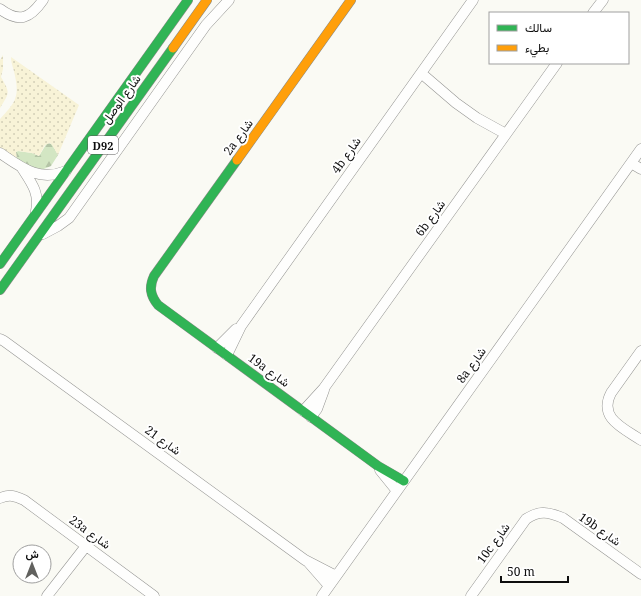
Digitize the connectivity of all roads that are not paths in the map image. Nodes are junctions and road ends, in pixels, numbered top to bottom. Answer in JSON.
{"nodes":[{"id":1,"x":42,"y":0,"type":"edge"},
{"id":2,"x":188,"y":0,"type":"edge"},
{"id":3,"x":206,"y":0,"type":"edge"},
{"id":4,"x":229,"y":0,"type":"edge"},
{"id":5,"x":351,"y":0,"type":"edge"},
{"id":6,"x":473,"y":0,"type":"edge"},
{"id":7,"x":603,"y":0,"type":"edge"},
{"id":8,"x":0,"y":9,"type":"edge"},
{"id":9,"x":594,"y":12,"type":"edge"},
{"id":10,"x":557,"y":64,"type":"edge"},
{"id":11,"x":419,"y":76,"type":"junction"},
{"id":12,"x":504,"y":138,"type":"junction"},
{"id":13,"x":0,"y":153,"type":"edge"},
{"id":14,"x":637,"y":157,"type":"edge"},
{"id":15,"x":22,"y":168,"type":"junction"},
{"id":16,"x":641,"y":169,"type":"edge"},
{"id":17,"x":66,"y":171,"type":"junction"},
{"id":18,"x":36,"y":212,"type":"junction"},
{"id":19,"x":37,"y":236,"type":"junction"},
{"id":20,"x":0,"y":264,"type":"edge"},
{"id":21,"x":0,"y":290,"type":"edge"},
{"id":22,"x":149,"y":290,"type":"joint"},
{"id":23,"x":241,"y":326,"type":"junction"},
{"id":24,"x":2,"y":339,"type":"edge"},
{"id":25,"x":217,"y":348,"type":"junction"},
{"id":26,"x":641,"y":351,"type":"edge"},
{"id":27,"x":227,"y":355,"type":"junction"},
{"id":28,"x":307,"y":414,"type":"junction"},
{"id":29,"x":641,"y":440,"type":"edge"},
{"id":30,"x":378,"y":466,"type":"junction"},
{"id":31,"x":404,"y":481,"type":"junction"},
{"id":32,"x":397,"y":491,"type":"junction"},
{"id":33,"x":3,"y":496,"type":"edge"},
{"id":34,"x":541,"y":512,"type":"joint"},
{"id":35,"x":83,"y":544,"type":"junction"},
{"id":36,"x":306,"y":561,"type":"junction"},
{"id":37,"x":641,"y":574,"type":"edge"},
{"id":38,"x":336,"y":576,"type":"junction"},
{"id":39,"x":329,"y":586,"type":"junction"},
{"id":40,"x":48,"y":596,"type":"edge"},
{"id":41,"x":154,"y":596,"type":"edge"},
{"id":42,"x":322,"y":596,"type":"edge"},
{"id":43,"x":471,"y":596,"type":"edge"}],
"edges":[{"from":1,"to":8,"type":"street"},
{"from":2,"to":17,"type":"main road","name":"شارع الوصل","number":"D92"},
{"from":3,"to":19,"type":"main road","name":"شارع الوصل","number":"D92"},
{"from":4,"to":19,"type":"street"},
{"from":5,"to":22,"type":"main road","name":"2a شارع"},
{"from":6,"to":11,"type":"street","name":"4b شارع"},
{"from":7,"to":9,"type":"street"},
{"from":10,"to":12,"type":"street","name":"6b شارع"},
{"from":11,"to":12,"type":"street"},
{"from":11,"to":23,"type":"street","name":"4b شارع"},
{"from":12,"to":28,"type":"street","name":"6b شارع"},
{"from":13,"to":15,"type":"street"},
{"from":14,"to":16,"type":"street"},
{"from":14,"to":31,"type":"street","name":"8a شارع"},
{"from":15,"to":17,"type":"street"},
{"from":15,"to":18,"type":"street"},
{"from":17,"to":18,"type":"main road","name":"شارع الوصل","number":"D92"},
{"from":18,"to":20,"type":"main road","name":"شارع الوصل","number":"D92"},
{"from":19,"to":21,"type":"main road","name":"شارع الوصل","number":"D92"},
{"from":22,"to":25,"type":"main road","name":"19a شارع"},
{"from":23,"to":25,"type":"street","name":"4b شارع"},
{"from":23,"to":27,"type":"street","name":"4b شارع"},
{"from":24,"to":36,"type":"street","name":"شارع 21"},
{"from":25,"to":27,"type":"main road","name":"19a شارع"},
{"from":26,"to":29,"type":"street"},
{"from":27,"to":28,"type":"main road","name":"19a شارع"},
{"from":28,"to":30,"type":"main road","name":"19a شارع"},
{"from":30,"to":31,"type":"main road","name":"19a شارع"},
{"from":30,"to":32,"type":"street","name":"19a شارع"},
{"from":31,"to":32,"type":"street","name":"8a شارع"},
{"from":32,"to":38,"type":"street","name":"8a شارع"},
{"from":33,"to":35,"type":"street","name":"23a شارع"},
{"from":34,"to":37,"type":"street","name":"19b شارع"},
{"from":34,"to":43,"type":"street","name":"10c شارع"},
{"from":35,"to":40,"type":"street"},
{"from":35,"to":41,"type":"street","name":"23a شارع"},
{"from":36,"to":38,"type":"street","name":"شارع 21"},
{"from":36,"to":39,"type":"street","name":"شارع 21"},
{"from":38,"to":39,"type":"street","name":"8a شارع"},
{"from":39,"to":42,"type":"street","name":"8a شارع"}]}
